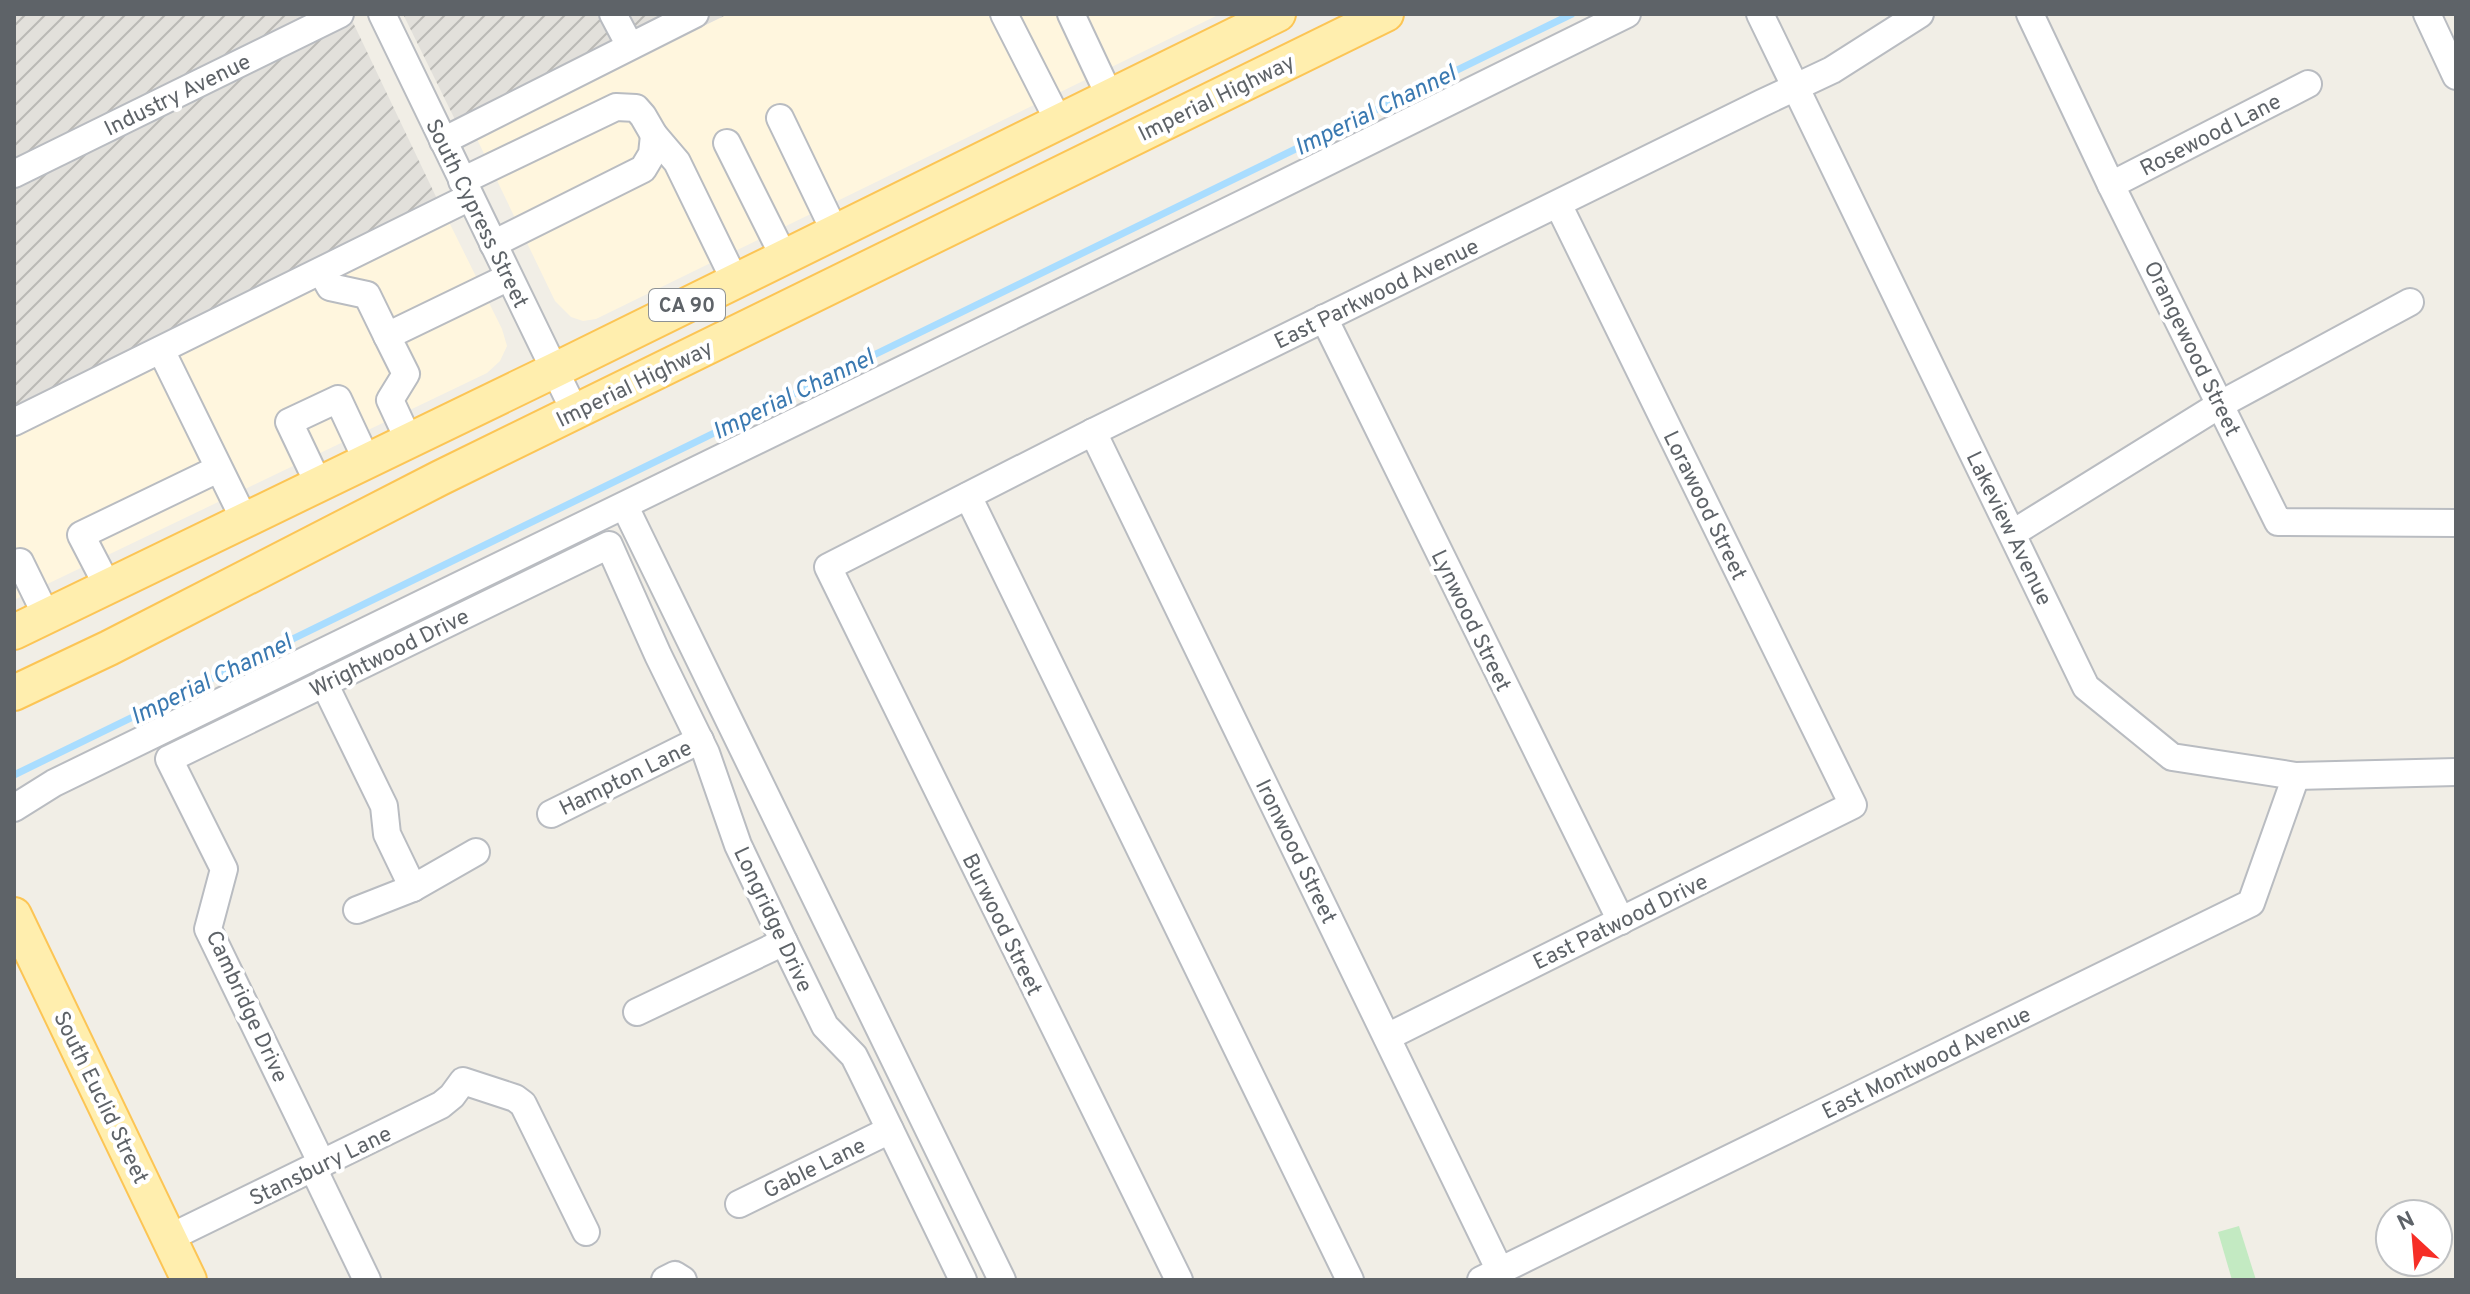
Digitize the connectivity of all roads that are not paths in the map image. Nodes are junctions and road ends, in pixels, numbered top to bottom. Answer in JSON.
{"nodes":[{"id":1,"x":340,"y":14,"type":"edge"},
{"id":2,"x":382,"y":14,"type":"edge"},
{"id":3,"x":613,"y":14,"type":"edge"},
{"id":4,"x":695,"y":14,"type":"edge"},
{"id":5,"x":1004,"y":14,"type":"edge"},
{"id":6,"x":1071,"y":14,"type":"edge"},
{"id":7,"x":1278,"y":14,"type":"edge"},
{"id":8,"x":1386,"y":14,"type":"edge"},
{"id":9,"x":1627,"y":14,"type":"edge"},
{"id":10,"x":1760,"y":14,"type":"edge"},
{"id":11,"x":1920,"y":14,"type":"edge"},
{"id":12,"x":2030,"y":14,"type":"edge"},
{"id":13,"x":2427,"y":14,"type":"edge"},
{"id":14,"x":630,"y":46,"type":"junction"},
{"id":15,"x":2456,"y":76,"type":"edge"},
{"id":16,"x":2308,"y":84,"type":"dead end"},
{"id":17,"x":1795,"y":89,"type":"junction"},
{"id":18,"x":1110,"y":97,"type":"junction"},
{"id":19,"x":780,"y":118,"type":"dead end"},
{"id":20,"x":1059,"y":122,"type":"junction"},
{"id":21,"x":654,"y":135,"type":"junction"},
{"id":22,"x":443,"y":141,"type":"junction"},
{"id":23,"x":727,"y":143,"type":"dead end"},
{"id":24,"x":14,"y":174,"type":"edge"},
{"id":25,"x":2111,"y":185,"type":"junction"},
{"id":26,"x":466,"y":189,"type":"junction"},
{"id":27,"x":1558,"y":204,"type":"junction"},
{"id":28,"x":835,"y":232,"type":"junction"},
{"id":29,"x":493,"y":244,"type":"junction"},
{"id":30,"x":784,"y":257,"type":"junction"},
{"id":31,"x":321,"y":271,"type":"junction"},
{"id":32,"x":509,"y":277,"type":"junction"},
{"id":33,"x":735,"y":281,"type":"junction"},
{"id":34,"x":2410,"y":302,"type":"dead end"},
{"id":35,"x":1324,"y":318,"type":"junction"},
{"id":36,"x":387,"y":336,"type":"junction"},
{"id":37,"x":161,"y":350,"type":"junction"},
{"id":38,"x":555,"y":370,"type":"junction"},
{"id":39,"x":2221,"y":404,"type":"junction"},
{"id":40,"x":575,"y":412,"type":"junction"},
{"id":41,"x":14,"y":422,"type":"edge"},
{"id":42,"x":1093,"y":432,"type":"junction"},
{"id":43,"x":409,"y":441,"type":"junction"},
{"id":44,"x":367,"y":461,"type":"junction"},
{"id":45,"x":218,"y":469,"type":"junction"},
{"id":46,"x":319,"y":485,"type":"junction"},
{"id":47,"x":968,"y":496,"type":"junction"},
{"id":48,"x":255,"y":516,"type":"junction"},
{"id":49,"x":630,"y":517,"type":"dead end"},
{"id":50,"x":2456,"y":523,"type":"edge"},
{"id":51,"x":2013,"y":533,"type":"junction"},
{"id":52,"x":609,"y":545,"type":"joint"},
{"id":53,"x":14,"y":565,"type":"edge"},
{"id":54,"x":828,"y":567,"type":"joint"},
{"id":55,"x":108,"y":587,"type":"junction"},
{"id":56,"x":184,"y":610,"type":"junction"},
{"id":57,"x":47,"y":617,"type":"junction"},
{"id":58,"x":14,"y":632,"type":"edge"},
{"id":59,"x":324,"y":683,"type":"junction"},
{"id":60,"x":14,"y":693,"type":"edge"},
{"id":61,"x":700,"y":740,"type":"junction"},
{"id":62,"x":169,"y":759,"type":"joint"},
{"id":63,"x":2456,"y":772,"type":"edge"},
{"id":64,"x":2296,"y":776,"type":"junction"},
{"id":65,"x":1853,"y":805,"type":"joint"},
{"id":66,"x":14,"y":808,"type":"edge"},
{"id":67,"x":551,"y":814,"type":"dead end"},
{"id":68,"x":476,"y":852,"type":"dead end"},
{"id":69,"x":413,"y":888,"type":"junction"},
{"id":70,"x":357,"y":910,"type":"dead end"},
{"id":71,"x":14,"y":915,"type":"edge"},
{"id":72,"x":1621,"y":921,"type":"junction"},
{"id":73,"x":784,"y":942,"type":"junction"},
{"id":74,"x":22,"y":951,"type":"edge"},
{"id":75,"x":637,"y":1012,"type":"dead end"},
{"id":76,"x":1387,"y":1037,"type":"junction"},
{"id":77,"x":890,"y":1130,"type":"junction"},
{"id":78,"x":318,"y":1166,"type":"junction"},
{"id":79,"x":739,"y":1204,"type":"dead end"},
{"id":80,"x":586,"y":1232,"type":"dead end"},
{"id":81,"x":169,"y":1238,"type":"junction"},
{"id":82,"x":1490,"y":1275,"type":"edge"},
{"id":83,"x":189,"y":1280,"type":"edge"},
{"id":84,"x":367,"y":1280,"type":"edge"},
{"id":85,"x":665,"y":1280,"type":"edge"},
{"id":86,"x":683,"y":1280,"type":"edge"},
{"id":87,"x":963,"y":1280,"type":"edge"},
{"id":88,"x":1002,"y":1280,"type":"edge"},
{"id":89,"x":1179,"y":1280,"type":"edge"},
{"id":90,"x":1350,"y":1280,"type":"edge"}],
"edges":[{"from":1,"to":24,"type":"street","name":"Industry Avenue"},
{"from":2,"to":22,"type":"street","name":"South Cypress Street"},
{"from":3,"to":14,"type":"street"},
{"from":4,"to":14,"type":"street"},
{"from":5,"to":20,"type":"street"},
{"from":6,"to":18,"type":"street"},
{"from":7,"to":18,"type":"main road","number":"CA 90"},
{"from":8,"to":40,"type":"main road","name":"Imperial Highway","number":"CA 90"},
{"from":9,"to":66,"type":"street"},
{"from":10,"to":17,"type":"street","name":"Lakeview Avenue"},
{"from":11,"to":17,"type":"street","name":"East Parkwood Avenue"},
{"from":12,"to":25,"type":"street","name":"Orangewood Street"},
{"from":13,"to":15,"type":"street"},
{"from":14,"to":22,"type":"street"},
{"from":16,"to":25,"type":"street","name":"Rosewood Lane"},
{"from":17,"to":27,"type":"street","name":"East Parkwood Avenue"},
{"from":17,"to":51,"type":"street","name":"Lakeview Avenue"},
{"from":18,"to":20,"type":"main road","number":"CA 90"},
{"from":19,"to":28,"type":"street"},
{"from":20,"to":28,"type":"main road","number":"CA 90"},
{"from":21,"to":26,"type":"street"},
{"from":21,"to":29,"type":"street"},
{"from":21,"to":33,"type":"street"},
{"from":22,"to":26,"type":"street","name":"South Cypress Street"},
{"from":23,"to":30,"type":"street"},
{"from":25,"to":39,"type":"street","name":"Orangewood Street"},
{"from":26,"to":29,"type":"street","name":"South Cypress Street"},
{"from":26,"to":31,"type":"street"},
{"from":27,"to":35,"type":"street","name":"East Parkwood Avenue"},
{"from":27,"to":65,"type":"street","name":"Lorawood Street"},
{"from":28,"to":30,"type":"main road","number":"CA 90"},
{"from":29,"to":32,"type":"street","name":"South Cypress Street"},
{"from":30,"to":33,"type":"main road","number":"CA 90"},
{"from":31,"to":36,"type":"street"},
{"from":31,"to":37,"type":"street"},
{"from":32,"to":36,"type":"street"},
{"from":32,"to":38,"type":"street","name":"South Cypress Street"},
{"from":33,"to":38,"type":"main road","number":"CA 90"},
{"from":34,"to":39,"type":"street"},
{"from":35,"to":42,"type":"street","name":"East Parkwood Avenue"},
{"from":35,"to":72,"type":"street","name":"Lynwood Street"},
{"from":36,"to":43,"type":"street"},
{"from":37,"to":41,"type":"street"},
{"from":37,"to":45,"type":"street"},
{"from":38,"to":40,"type":"street","name":"South Cypress Street"},
{"from":38,"to":43,"type":"main road","number":"CA 90"},
{"from":39,"to":50,"type":"street","name":"Orangewood Street"},
{"from":39,"to":51,"type":"street"},
{"from":40,"to":56,"type":"main road","name":"Imperial Highway","number":"CA 90"},
{"from":42,"to":47,"type":"street","name":"East Parkwood Avenue"},
{"from":42,"to":76,"type":"street","name":"Ironwood Street"},
{"from":43,"to":44,"type":"main road","number":"CA 90"},
{"from":44,"to":46,"type":"main road","number":"CA 90"},
{"from":44,"to":46,"type":"street"},
{"from":45,"to":48,"type":"street"},
{"from":45,"to":55,"type":"street"},
{"from":46,"to":48,"type":"main road","number":"CA 90"},
{"from":47,"to":54,"type":"street","name":"East Parkwood Avenue"},
{"from":47,"to":90,"type":"street"},
{"from":48,"to":55,"type":"main road","number":"CA 90"},
{"from":48,"to":56,"type":"main road"},
{"from":49,"to":88,"type":"street"},
{"from":51,"to":64,"type":"street","name":"Lakeview Avenue"},
{"from":52,"to":59,"type":"street","name":"Wrightwood Drive"},
{"from":52,"to":61,"type":"street","name":"Longridge Drive"},
{"from":53,"to":57,"type":"street"},
{"from":54,"to":89,"type":"street","name":"Burwood Street"},
{"from":55,"to":57,"type":"main road","number":"CA 90"},
{"from":56,"to":60,"type":"main road","name":"Imperial Highway","number":"CA 90"},
{"from":57,"to":58,"type":"main road","number":"CA 90"},
{"from":59,"to":62,"type":"street","name":"Wrightwood Drive"},
{"from":59,"to":69,"type":"street"},
{"from":61,"to":67,"type":"street","name":"Hampton Lane"},
{"from":61,"to":73,"type":"street","name":"Longridge Drive"},
{"from":62,"to":78,"type":"street","name":"Cambridge Drive"},
{"from":63,"to":64,"type":"street","name":"Lakeview Avenue"},
{"from":64,"to":82,"type":"street","name":"East Montwood Avenue"},
{"from":65,"to":72,"type":"street","name":"East Patwood Drive"},
{"from":68,"to":69,"type":"street"},
{"from":69,"to":70,"type":"street"},
{"from":71,"to":74,"type":"main road","name":"South Euclid Street"},
{"from":72,"to":76,"type":"street","name":"East Patwood Drive"},
{"from":73,"to":75,"type":"street"},
{"from":73,"to":77,"type":"street","name":"Longridge Drive"},
{"from":74,"to":81,"type":"main road","name":"South Euclid Street"},
{"from":76,"to":82,"type":"street","name":"Ironwood Street"},
{"from":77,"to":79,"type":"street","name":"Gable Lane"},
{"from":77,"to":87,"type":"street","name":"Longridge Drive"},
{"from":78,"to":80,"type":"street","name":"Stansbury Lane"},
{"from":78,"to":81,"type":"street","name":"Stansbury Lane"},
{"from":78,"to":84,"type":"street","name":"Cambridge Drive"},
{"from":81,"to":83,"type":"main road","name":"South Euclid Street"},
{"from":85,"to":86,"type":"street"}]}
